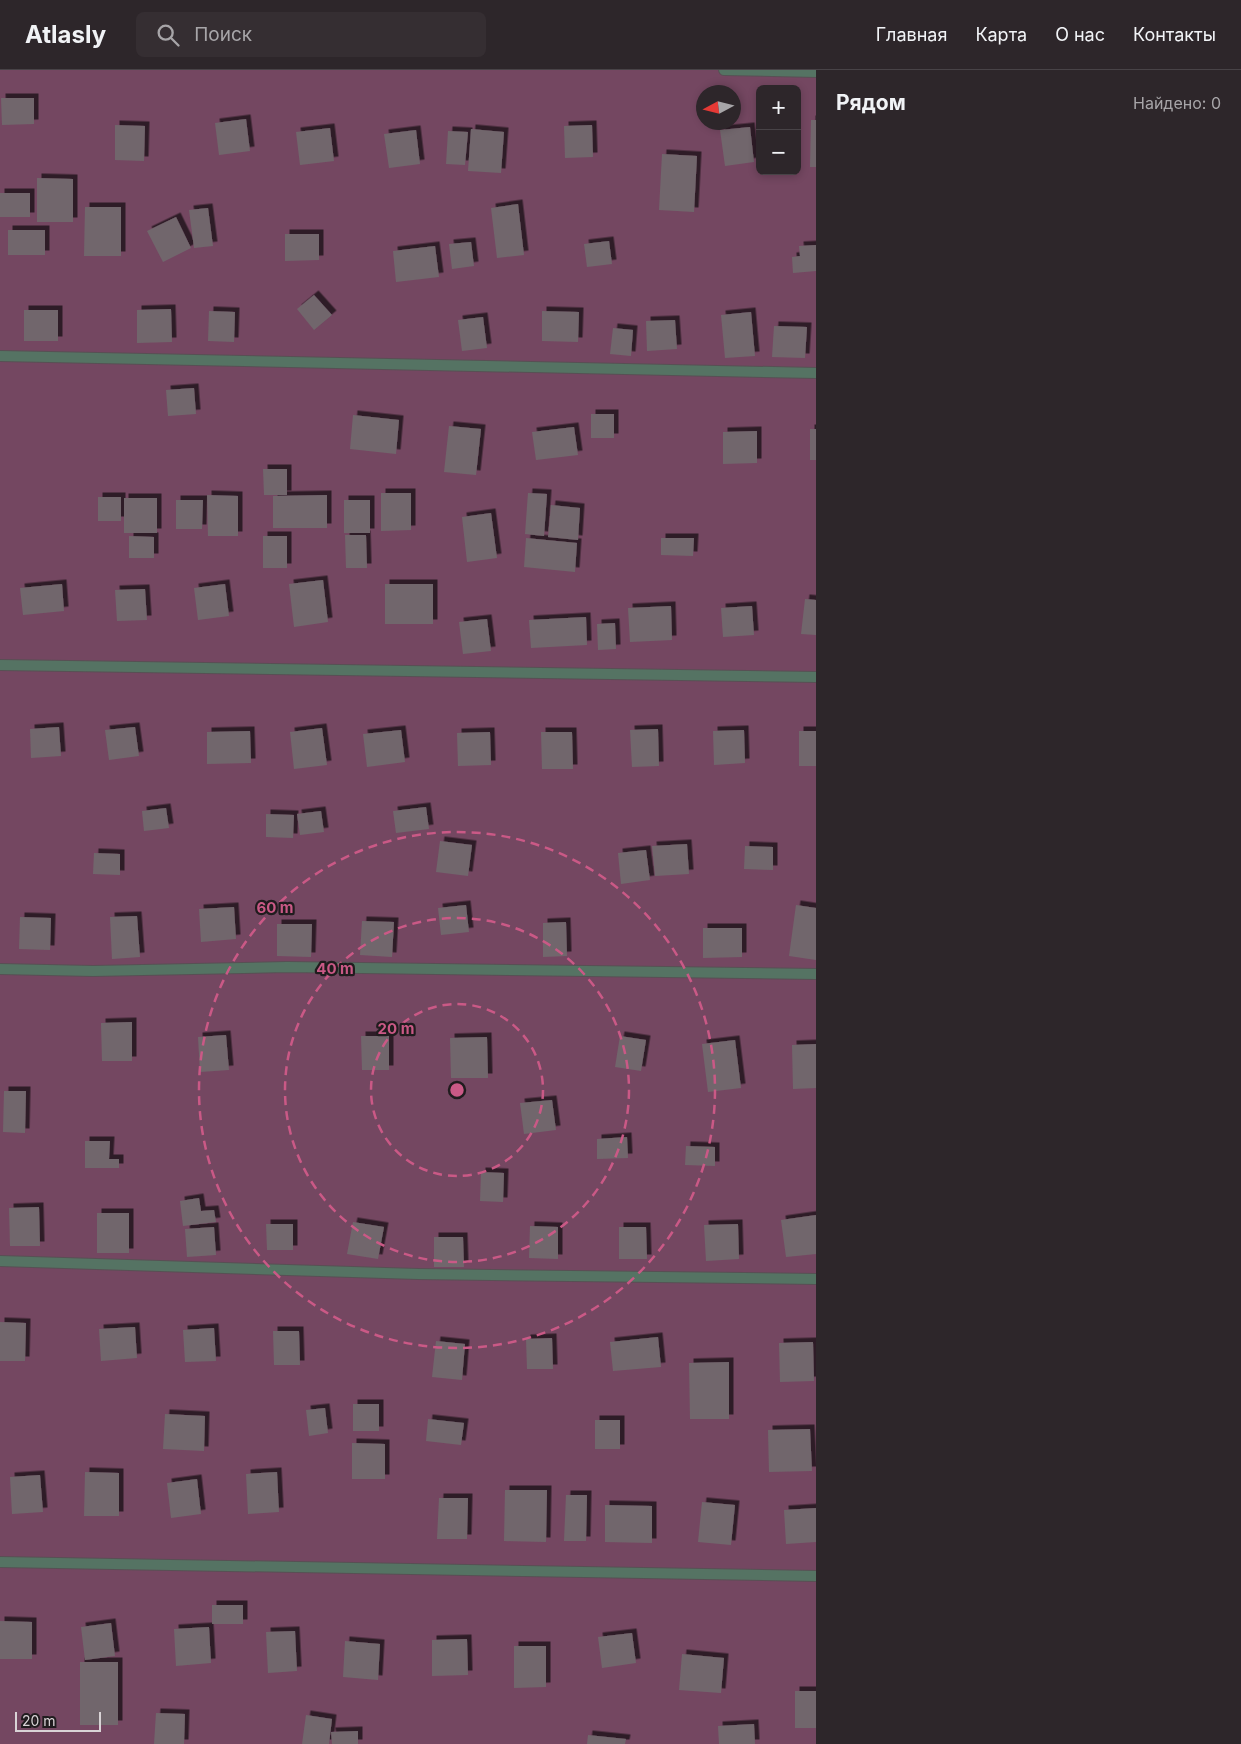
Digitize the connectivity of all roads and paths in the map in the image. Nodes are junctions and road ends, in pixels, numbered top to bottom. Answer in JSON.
{"nodes":[{"id":1,"x":724,"y":70,"type":"edge"},
{"id":2,"x":816,"y":72,"type":"edge"},
{"id":3,"x":0,"y":356,"type":"edge"},
{"id":4,"x":816,"y":373,"type":"edge"},
{"id":5,"x":0,"y":665,"type":"edge"},
{"id":6,"x":816,"y":677,"type":"edge"},
{"id":7,"x":0,"y":969,"type":"edge"},
{"id":8,"x":816,"y":974,"type":"edge"},
{"id":9,"x":0,"y":1261,"type":"edge"},
{"id":10,"x":816,"y":1279,"type":"edge"},
{"id":11,"x":0,"y":1562,"type":"edge"},
{"id":12,"x":816,"y":1576,"type":"edge"}],
"edges":[{"from":1,"to":2,"type":"street"},
{"from":3,"to":4,"type":"street"},
{"from":5,"to":6,"type":"street"},
{"from":7,"to":8,"type":"street"},
{"from":9,"to":10,"type":"street"},
{"from":11,"to":12,"type":"street"}]}
